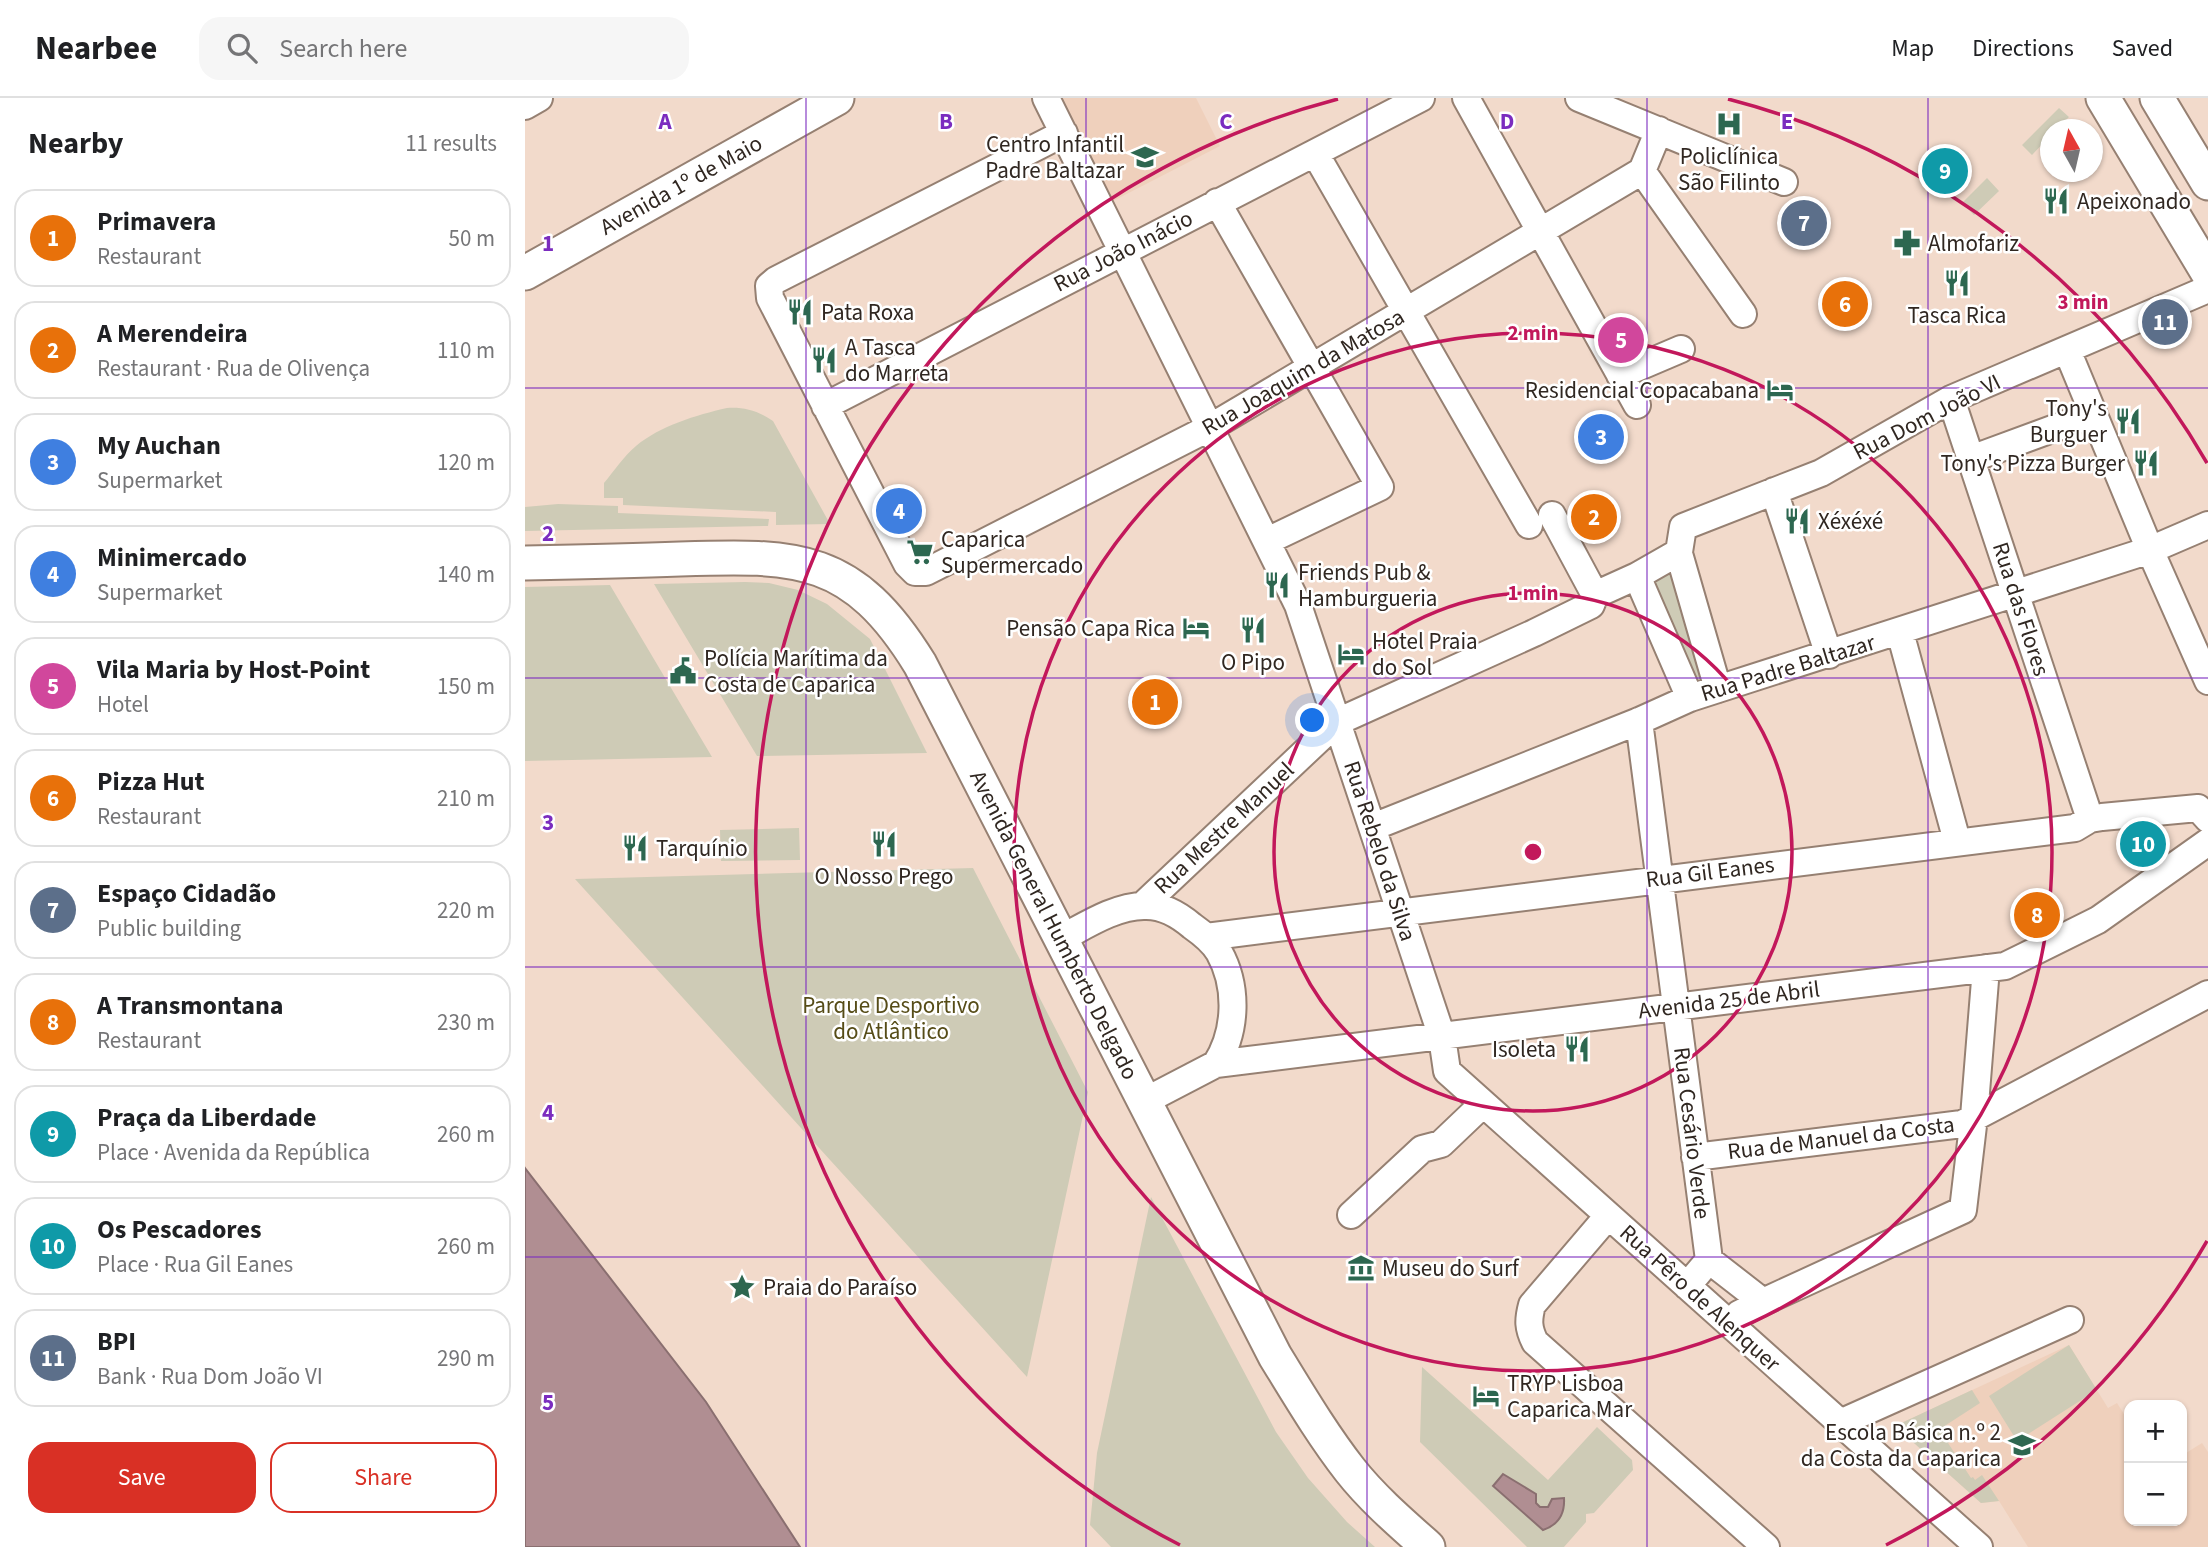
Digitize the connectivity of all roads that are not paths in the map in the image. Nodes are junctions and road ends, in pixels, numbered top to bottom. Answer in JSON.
{"nodes":[{"id":1,"x":539,"y":98,"type":"edge"},
{"id":2,"x":837,"y":98,"type":"edge"},
{"id":3,"x":1046,"y":98,"type":"edge"},
{"id":4,"x":1421,"y":98,"type":"edge"},
{"id":5,"x":1466,"y":98,"type":"edge"},
{"id":6,"x":1579,"y":98,"type":"edge"},
{"id":7,"x":2103,"y":98,"type":"edge"},
{"id":8,"x":2157,"y":98,"type":"edge"},
{"id":9,"x":1617,"y":105,"type":"edge"},
{"id":10,"x":525,"y":106,"type":"edge"},
{"id":11,"x":1658,"y":130,"type":"junction"},
{"id":12,"x":1063,"y":133,"type":"junction"},
{"id":13,"x":1315,"y":153,"type":"junction"},
{"id":14,"x":1642,"y":171,"type":"junction"},
{"id":15,"x":1784,"y":181,"type":"dead end"},
{"id":16,"x":2208,"y":183,"type":"edge"},
{"id":17,"x":1217,"y":202,"type":"junction"},
{"id":18,"x":1540,"y":232,"type":"junction"},
{"id":19,"x":1123,"y":250,"type":"junction"},
{"id":20,"x":525,"y":273,"type":"edge"},
{"id":21,"x":2208,"y":273,"type":"edge"},
{"id":22,"x":2208,"y":289,"type":"edge"},
{"id":23,"x":1406,"y":312,"type":"junction"},
{"id":24,"x":1743,"y":314,"type":"dead end"},
{"id":25,"x":1681,"y":349,"type":"dead end"},
{"id":26,"x":2067,"y":350,"type":"junction"},
{"id":27,"x":1313,"y":368,"type":"junction"},
{"id":28,"x":1620,"y":375,"type":"junction"},
{"id":29,"x":1951,"y":400,"type":"junction"},
{"id":30,"x":1637,"y":405,"type":"dead end"},
{"id":31,"x":825,"y":406,"type":"junction"},
{"id":32,"x":2093,"y":414,"type":"junction"},
{"id":33,"x":1211,"y":427,"type":"junction"},
{"id":34,"x":1971,"y":459,"type":"junction"},
{"id":35,"x":1774,"y":491,"type":"junction"},
{"id":36,"x":2208,"y":524,"type":"edge"},
{"id":37,"x":1267,"y":541,"type":"junction"},
{"id":38,"x":2150,"y":550,"type":"junction"},
{"id":39,"x":1672,"y":556,"type":"junction"},
{"id":40,"x":525,"y":563,"type":"edge"},
{"id":41,"x":1637,"y":576,"type":"junction"},
{"id":42,"x":2016,"y":594,"type":"junction"},
{"id":43,"x":1595,"y":595,"type":"junction"},
{"id":44,"x":1899,"y":632,"type":"junction"},
{"id":45,"x":1829,"y":655,"type":"junction"},
{"id":46,"x":2208,"y":681,"type":"edge"},
{"id":47,"x":1718,"y":689,"type":"junction"},
{"id":48,"x":1690,"y":698,"type":"junction"},
{"id":49,"x":1639,"y":721,"type":"junction"},
{"id":50,"x":1337,"y":722,"type":"junction"},
{"id":51,"x":2090,"y":819,"type":"junction"},
{"id":52,"x":2208,"y":819,"type":"edge"},
{"id":53,"x":1373,"y":827,"type":"junction"},
{"id":54,"x":1957,"y":841,"type":"junction"},
{"id":55,"x":2208,"y":842,"type":"edge"},
{"id":56,"x":1660,"y":878,"type":"junction"},
{"id":57,"x":1142,"y":906,"type":"junction"},
{"id":58,"x":1400,"y":911,"type":"junction"},
{"id":59,"x":1206,"y":937,"type":"junction"},
{"id":60,"x":1060,"y":939,"type":"junction"},
{"id":61,"x":1986,"y":968,"type":"junction"},
{"id":62,"x":2208,"y":993,"type":"edge"},
{"id":63,"x":1676,"y":1006,"type":"junction"},
{"id":64,"x":1230,"y":1035,"type":"junction"},
{"id":65,"x":1442,"y":1037,"type":"junction"},
{"id":66,"x":1251,"y":1060,"type":"junction"},
{"id":67,"x":1216,"y":1064,"type":"junction"},
{"id":68,"x":1145,"y":1101,"type":"junction"},
{"id":69,"x":1483,"y":1104,"type":"junction"},
{"id":70,"x":1974,"y":1118,"type":"junction"},
{"id":71,"x":1695,"y":1157,"type":"junction"},
{"id":72,"x":1351,"y":1215,"type":"dead end"},
{"id":73,"x":1608,"y":1216,"type":"junction"},
{"id":74,"x":1709,"y":1260,"type":"junction"},
{"id":75,"x":1687,"y":1286,"type":"junction"},
{"id":76,"x":1763,"y":1302,"type":"junction"},
{"id":77,"x":2070,"y":1320,"type":"dead end"},
{"id":78,"x":1730,"y":1324,"type":"junction"},
{"id":79,"x":1840,"y":1423,"type":"junction"},
{"id":80,"x":1427,"y":1547,"type":"edge"},
{"id":81,"x":1766,"y":1547,"type":"edge"},
{"id":82,"x":1979,"y":1547,"type":"edge"}],
"edges":[{"from":1,"to":10,"type":"street"},
{"from":2,"to":20,"type":"main road","name":"Avenida 1º de Maio"},
{"from":3,"to":12,"type":"street","name":"Rua Rebelo da Silva"},
{"from":4,"to":13,"type":"street","name":"Rua João Inácio"},
{"from":5,"to":18,"type":"street"},
{"from":6,"to":9,"type":"street"},
{"from":7,"to":21,"type":"main road"},
{"from":8,"to":16,"type":"main road"},
{"from":9,"to":11,"type":"street"},
{"from":11,"to":14,"type":"street"},
{"from":11,"to":15,"type":"street"},
{"from":12,"to":19,"type":"street","name":"Rua Rebelo da Silva"},
{"from":12,"to":31,"type":"street"},
{"from":13,"to":17,"type":"street","name":"Rua João Inácio"},
{"from":13,"to":23,"type":"street"},
{"from":14,"to":18,"type":"street","name":"Rua Joaquim da Matosa"},
{"from":14,"to":24,"type":"street"},
{"from":17,"to":19,"type":"street","name":"Rua João Inácio"},
{"from":17,"to":27,"type":"street"},
{"from":18,"to":23,"type":"street","name":"Rua Joaquim da Matosa"},
{"from":18,"to":28,"type":"street"},
{"from":19,"to":31,"type":"street","name":"Rua João Inácio"},
{"from":19,"to":33,"type":"street","name":"Rua Rebelo da Silva"},
{"from":22,"to":26,"type":"street","name":"Rua Dom João VI"},
{"from":23,"to":27,"type":"street","name":"Rua Joaquim da Matosa"},
{"from":23,"to":43,"type":"street"},
{"from":25,"to":28,"type":"street"},
{"from":26,"to":29,"type":"street","name":"Rua Dom João VI"},
{"from":26,"to":32,"type":"street"},
{"from":27,"to":33,"type":"street","name":"Rua Joaquim da Matosa"},
{"from":27,"to":37,"type":"street"},
{"from":28,"to":30,"type":"street"},
{"from":29,"to":34,"type":"street","name":"Rua das Flores"},
{"from":29,"to":35,"type":"street","name":"Rua Dom João VI"},
{"from":31,"to":33,"type":"street","name":"Rua Joaquim da Matosa"},
{"from":32,"to":34,"type":"street"},
{"from":32,"to":38,"type":"street"},
{"from":33,"to":37,"type":"street","name":"Rua Rebelo da Silva"},
{"from":34,"to":42,"type":"street","name":"Rua das Flores"},
{"from":35,"to":39,"type":"street","name":"Rua Dom João VI"},
{"from":35,"to":45,"type":"street"},
{"from":36,"to":38,"type":"street","name":"Rua Padre Baltazar"},
{"from":37,"to":50,"type":"street","name":"Rua Rebelo da Silva"},
{"from":38,"to":42,"type":"street","name":"Rua Padre Baltazar"},
{"from":38,"to":46,"type":"street"},
{"from":39,"to":41,"type":"street","name":"Rua Mestre Manuel"},
{"from":39,"to":47,"type":"street"},
{"from":40,"to":60,"type":"main road","name":"Avenida General Humberto Delgado"},
{"from":41,"to":43,"type":"street","name":"Rua Mestre Manuel"},
{"from":41,"to":48,"type":"street"},
{"from":42,"to":44,"type":"street","name":"Rua Padre Baltazar"},
{"from":42,"to":51,"type":"street","name":"Rua das Flores"},
{"from":43,"to":50,"type":"street","name":"Rua Mestre Manuel"},
{"from":44,"to":45,"type":"street","name":"Rua Padre Baltazar"},
{"from":44,"to":54,"type":"street"},
{"from":45,"to":47,"type":"street","name":"Rua Padre Baltazar"},
{"from":47,"to":48,"type":"street","name":"Rua Padre Baltazar"},
{"from":48,"to":49,"type":"street","name":"Rua Padre Baltazar"},
{"from":49,"to":53,"type":"street","name":"Rua Padre Baltazar"},
{"from":49,"to":56,"type":"street","name":"Rua Cesário Verde"},
{"from":50,"to":53,"type":"street","name":"Rua Rebelo da Silva"},
{"from":50,"to":57,"type":"street","name":"Rua Mestre Manuel"},
{"from":51,"to":52,"type":"street","name":"Rua Gil Eanes"},
{"from":51,"to":54,"type":"street","name":"Rua Gil Eanes"},
{"from":53,"to":58,"type":"street","name":"Rua Rebelo da Silva"},
{"from":54,"to":56,"type":"street","name":"Rua Gil Eanes"},
{"from":55,"to":61,"type":"street","name":"Avenida 25 de Abril"},
{"from":56,"to":58,"type":"street","name":"Rua Gil Eanes"},
{"from":56,"to":63,"type":"street","name":"Rua Cesário Verde"},
{"from":57,"to":59,"type":"street"},
{"from":57,"to":60,"type":"street"},
{"from":58,"to":59,"type":"street","name":"Rua Gil Eanes"},
{"from":58,"to":65,"type":"street","name":"Rua Rebelo da Silva"},
{"from":59,"to":64,"type":"street"},
{"from":60,"to":68,"type":"main road","name":"Avenida General Humberto Delgado"},
{"from":61,"to":63,"type":"street","name":"Avenida 25 de Abril"},
{"from":61,"to":70,"type":"street"},
{"from":62,"to":70,"type":"street","name":"Rua de Manuel da Costa"},
{"from":63,"to":65,"type":"street","name":"Avenida 25 de Abril"},
{"from":63,"to":71,"type":"street","name":"Rua Cesário Verde"},
{"from":64,"to":66,"type":"street"},
{"from":64,"to":67,"type":"street"},
{"from":65,"to":66,"type":"street","name":"Avenida 25 de Abril"},
{"from":65,"to":69,"type":"street","name":"Rua Pêro de Alenquer"},
{"from":66,"to":67,"type":"street","name":"Avenida 25 de Abril"},
{"from":67,"to":68,"type":"street"},
{"from":68,"to":80,"type":"main road","name":"Avenida General Humberto Delgado"},
{"from":69,"to":72,"type":"street"},
{"from":69,"to":73,"type":"street","name":"Rua Pêro de Alenquer"},
{"from":70,"to":71,"type":"street","name":"Rua de Manuel da Costa"},
{"from":70,"to":76,"type":"street"},
{"from":71,"to":74,"type":"street","name":"Rua Cesário Verde"},
{"from":73,"to":75,"type":"street","name":"Rua Pêro de Alenquer"},
{"from":73,"to":81,"type":"street"},
{"from":74,"to":75,"type":"street"},
{"from":74,"to":76,"type":"street"},
{"from":75,"to":78,"type":"street","name":"Rua Pêro de Alenquer"},
{"from":76,"to":78,"type":"street"},
{"from":77,"to":79,"type":"street"},
{"from":78,"to":79,"type":"street","name":"Rua Pêro de Alenquer"},
{"from":79,"to":82,"type":"street","name":"Rua Pêro de Alenquer"}]}
